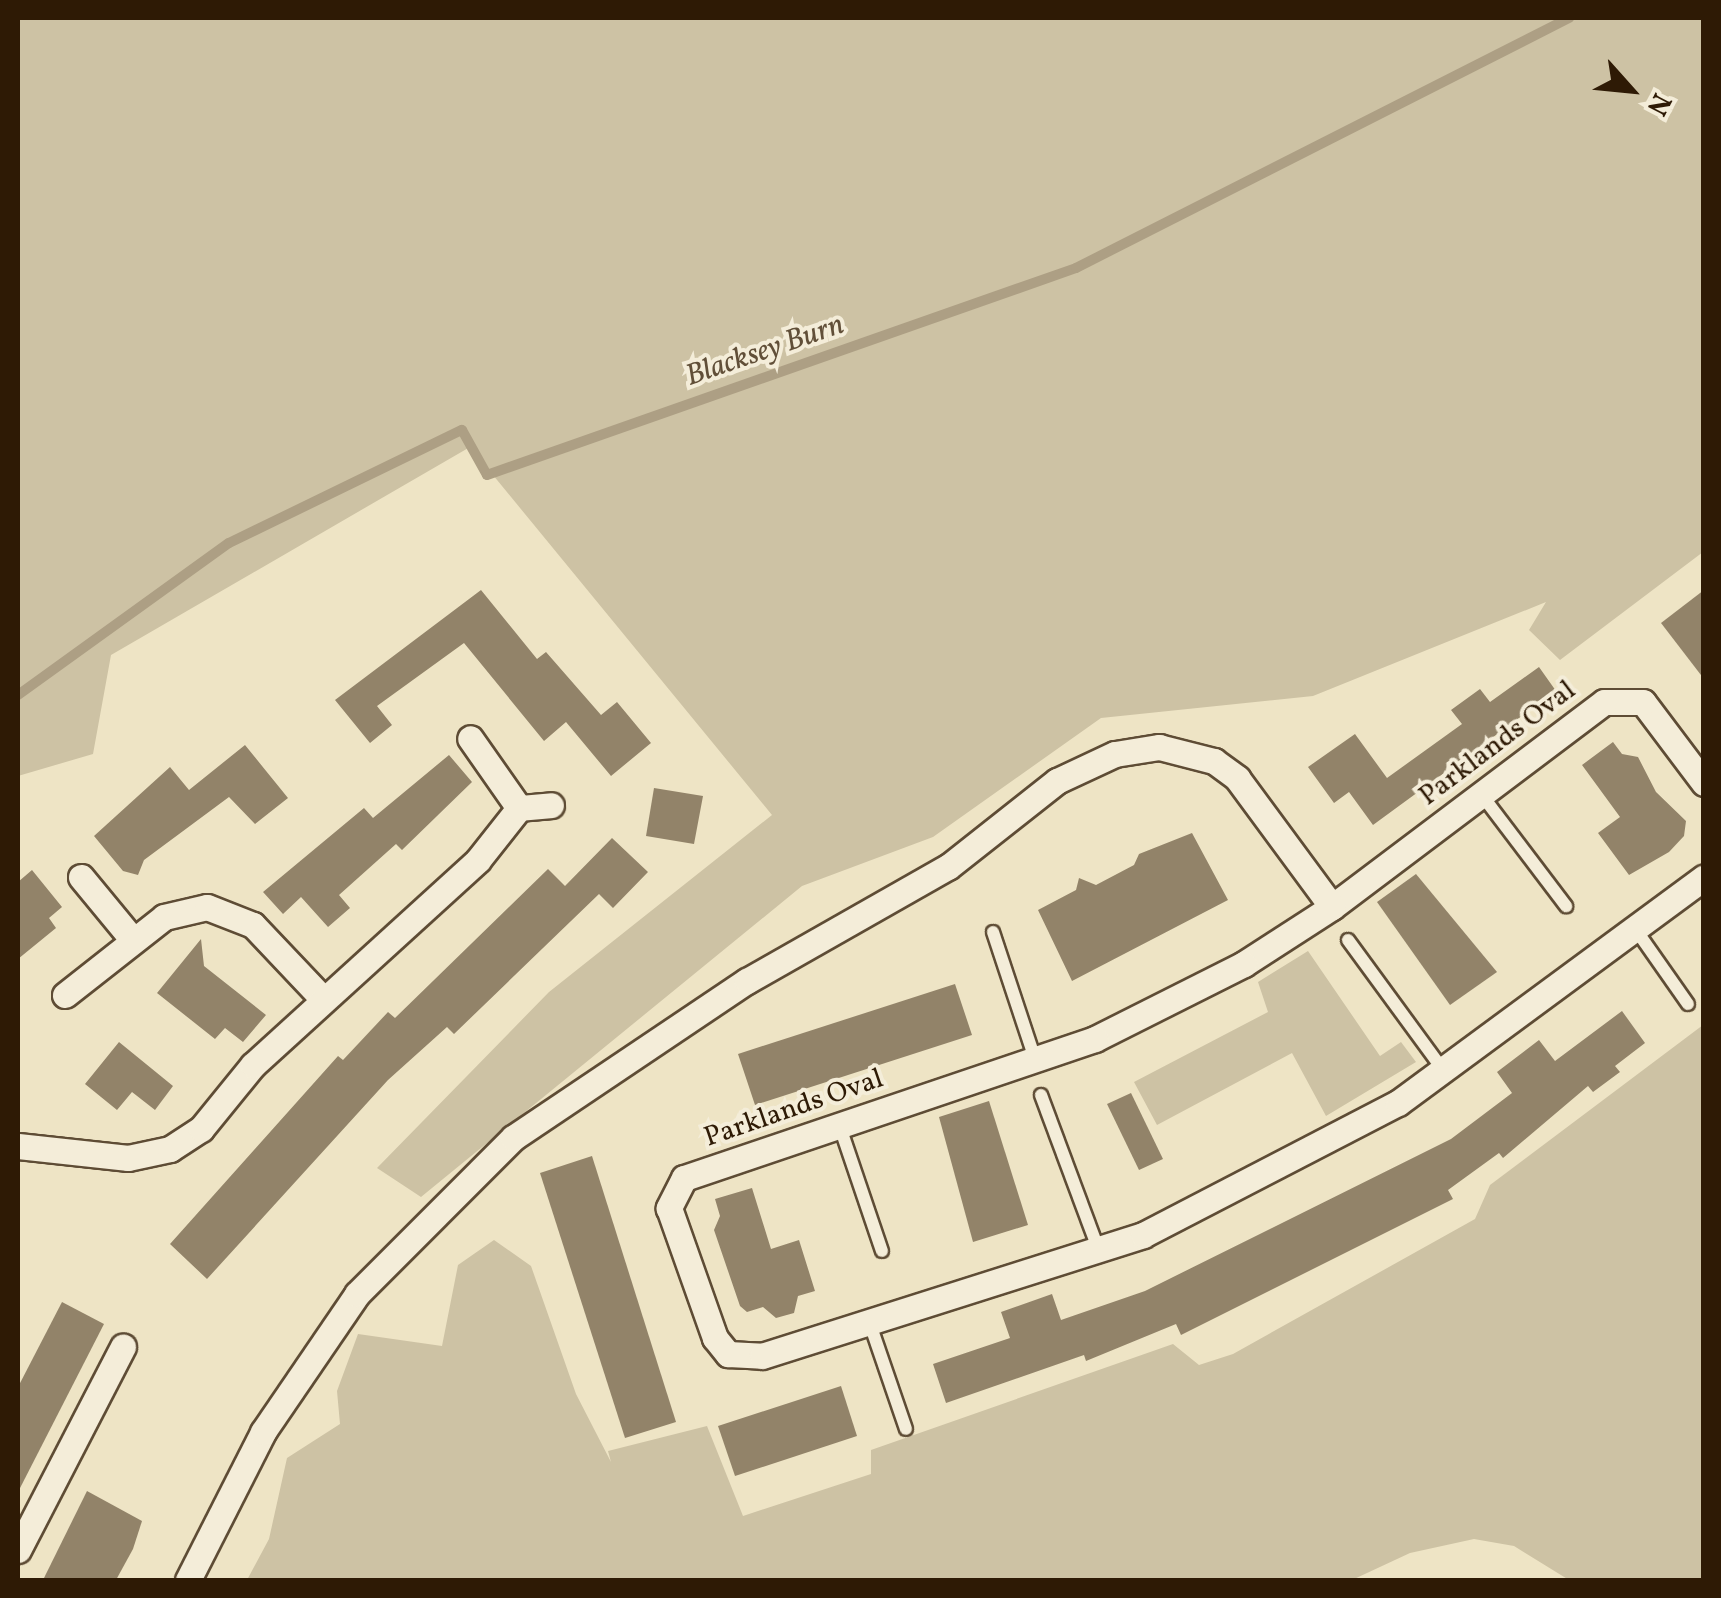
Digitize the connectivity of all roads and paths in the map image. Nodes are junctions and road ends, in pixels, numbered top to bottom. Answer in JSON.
{"nodes":[{"id":1,"x":470,"y":738,"type":"dead end"},
{"id":2,"x":1704,"y":782,"type":"edge"},
{"id":3,"x":1482,"y":794,"type":"junction"},
{"id":4,"x":551,"y":805,"type":"dead end"},
{"id":5,"x":519,"y":808,"type":"junction"},
{"id":6,"x":81,"y":878,"type":"dead end"},
{"id":7,"x":1704,"y":878,"type":"edge"},
{"id":8,"x":1566,"y":906,"type":"dead end"},
{"id":9,"x":1332,"y":907,"type":"junction"},
{"id":10,"x":1634,"y":927,"type":"junction"},
{"id":11,"x":993,"y":932,"type":"dead end"},
{"id":12,"x":133,"y":940,"type":"junction"},
{"id":13,"x":1348,"y":940,"type":"dead end"},
{"id":14,"x":65,"y":995,"type":"dead end"},
{"id":15,"x":321,"y":998,"type":"junction"},
{"id":16,"x":1688,"y":1004,"type":"dead end"},
{"id":17,"x":1035,"y":1059,"type":"junction"},
{"id":18,"x":1445,"y":1072,"type":"junction"},
{"id":19,"x":1041,"y":1095,"type":"dead end"},
{"id":20,"x":838,"y":1122,"type":"junction"},
{"id":21,"x":18,"y":1146,"type":"edge"},
{"id":22,"x":1099,"y":1250,"type":"junction"},
{"id":23,"x":882,"y":1251,"type":"dead end"},
{"id":24,"x":868,"y":1319,"type":"junction"},
{"id":25,"x":123,"y":1347,"type":"dead end"},
{"id":26,"x":906,"y":1429,"type":"dead end"},
{"id":27,"x":18,"y":1550,"type":"edge"},
{"id":28,"x":188,"y":1580,"type":"edge"}],
"edges":[{"from":1,"to":5,"type":"street"},
{"from":2,"to":3,"type":"street","name":"Parklands Oval"},
{"from":3,"to":8,"type":"lane"},
{"from":3,"to":9,"type":"street","name":"Parklands Oval"},
{"from":4,"to":5,"type":"street"},
{"from":5,"to":15,"type":"street"},
{"from":6,"to":12,"type":"street"},
{"from":7,"to":10,"type":"street","name":"Parklands Oval"},
{"from":9,"to":17,"type":"street","name":"Parklands Oval"},
{"from":9,"to":28,"type":"street"},
{"from":10,"to":16,"type":"lane"},
{"from":10,"to":18,"type":"street","name":"Parklands Oval"},
{"from":11,"to":17,"type":"lane"},
{"from":12,"to":14,"type":"street"},
{"from":12,"to":15,"type":"street"},
{"from":13,"to":18,"type":"lane"},
{"from":15,"to":21,"type":"street"},
{"from":17,"to":20,"type":"street","name":"Parklands Oval"},
{"from":18,"to":22,"type":"street","name":"Parklands Oval"},
{"from":19,"to":22,"type":"lane"},
{"from":20,"to":23,"type":"lane"},
{"from":20,"to":24,"type":"street","name":"Parklands Oval"},
{"from":22,"to":24,"type":"street","name":"Parklands Oval"},
{"from":24,"to":26,"type":"lane"},
{"from":25,"to":27,"type":"street"}]}
